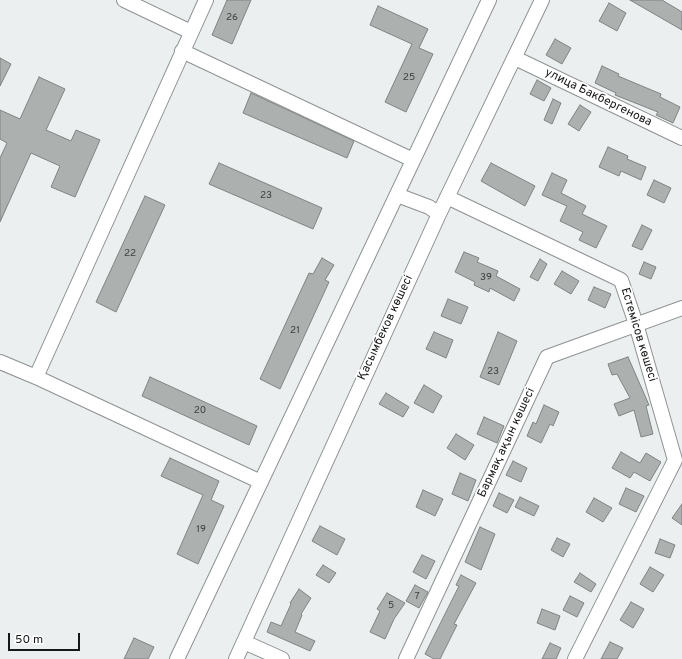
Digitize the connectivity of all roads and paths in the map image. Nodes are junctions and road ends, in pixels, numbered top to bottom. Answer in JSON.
{"nodes":[{"id":1,"x":124,"y":0,"type":"edge"},
{"id":2,"x":206,"y":0,"type":"edge"},
{"id":3,"x":489,"y":0,"type":"edge"},
{"id":4,"x":542,"y":0,"type":"edge"},
{"id":5,"x":191,"y":32,"type":"junction"},
{"id":6,"x":182,"y":52,"type":"junction"},
{"id":7,"x":515,"y":58,"type":"junction"},
{"id":8,"x":682,"y":138,"type":"edge"},
{"id":9,"x":413,"y":160,"type":"junction"},
{"id":10,"x":397,"y":195,"type":"junction"},
{"id":11,"x":447,"y":197,"type":"junction"},
{"id":12,"x":439,"y":214,"type":"junction"},
{"id":13,"x":682,"y":308,"type":"edge"},
{"id":14,"x":636,"y":324,"type":"junction"},
{"id":15,"x":0,"y":362,"type":"edge"},
{"id":16,"x":36,"y":377,"type":"junction"},
{"id":17,"x":679,"y":462,"type":"edge"},
{"id":18,"x":261,"y":482,"type":"junction"},
{"id":19,"x":244,"y":642,"type":"junction"},
{"id":20,"x":177,"y":659,"type":"edge"},
{"id":21,"x":236,"y":659,"type":"edge"},
{"id":22,"x":282,"y":659,"type":"edge"},
{"id":23,"x":406,"y":659,"type":"edge"},
{"id":24,"x":574,"y":659,"type":"edge"}],
"edges":[{"from":1,"to":5,"type":"street"},
{"from":2,"to":5,"type":"street"},
{"from":3,"to":9,"type":"street"},
{"from":4,"to":7,"type":"street","name":"Қасымбеков көшесі"},
{"from":5,"to":6,"type":"street"},
{"from":6,"to":9,"type":"street"},
{"from":6,"to":16,"type":"street"},
{"from":7,"to":8,"type":"street","name":"улица Бакбергенова"},
{"from":7,"to":11,"type":"street","name":"Қасымбеков көшесі"},
{"from":9,"to":10,"type":"street"},
{"from":10,"to":12,"type":"street"},
{"from":10,"to":18,"type":"street"},
{"from":11,"to":12,"type":"street","name":"Қасымбеков көшесі"},
{"from":11,"to":14,"type":"street","name":"Естемісов көшесі"},
{"from":12,"to":19,"type":"street","name":"Қасымбеков көшесі"},
{"from":13,"to":14,"type":"street","name":"Бармақ ақын көшесі"},
{"from":14,"to":17,"type":"street","name":"Естемісов көшесі"},
{"from":14,"to":23,"type":"street","name":"Бармақ ақын көшесі"},
{"from":15,"to":16,"type":"street"},
{"from":16,"to":18,"type":"street"},
{"from":17,"to":24,"type":"street","name":"Естемісов көшесі"},
{"from":18,"to":20,"type":"street"},
{"from":19,"to":21,"type":"street","name":"Қасымбеков көшесі"},
{"from":19,"to":22,"type":"street"}]}
